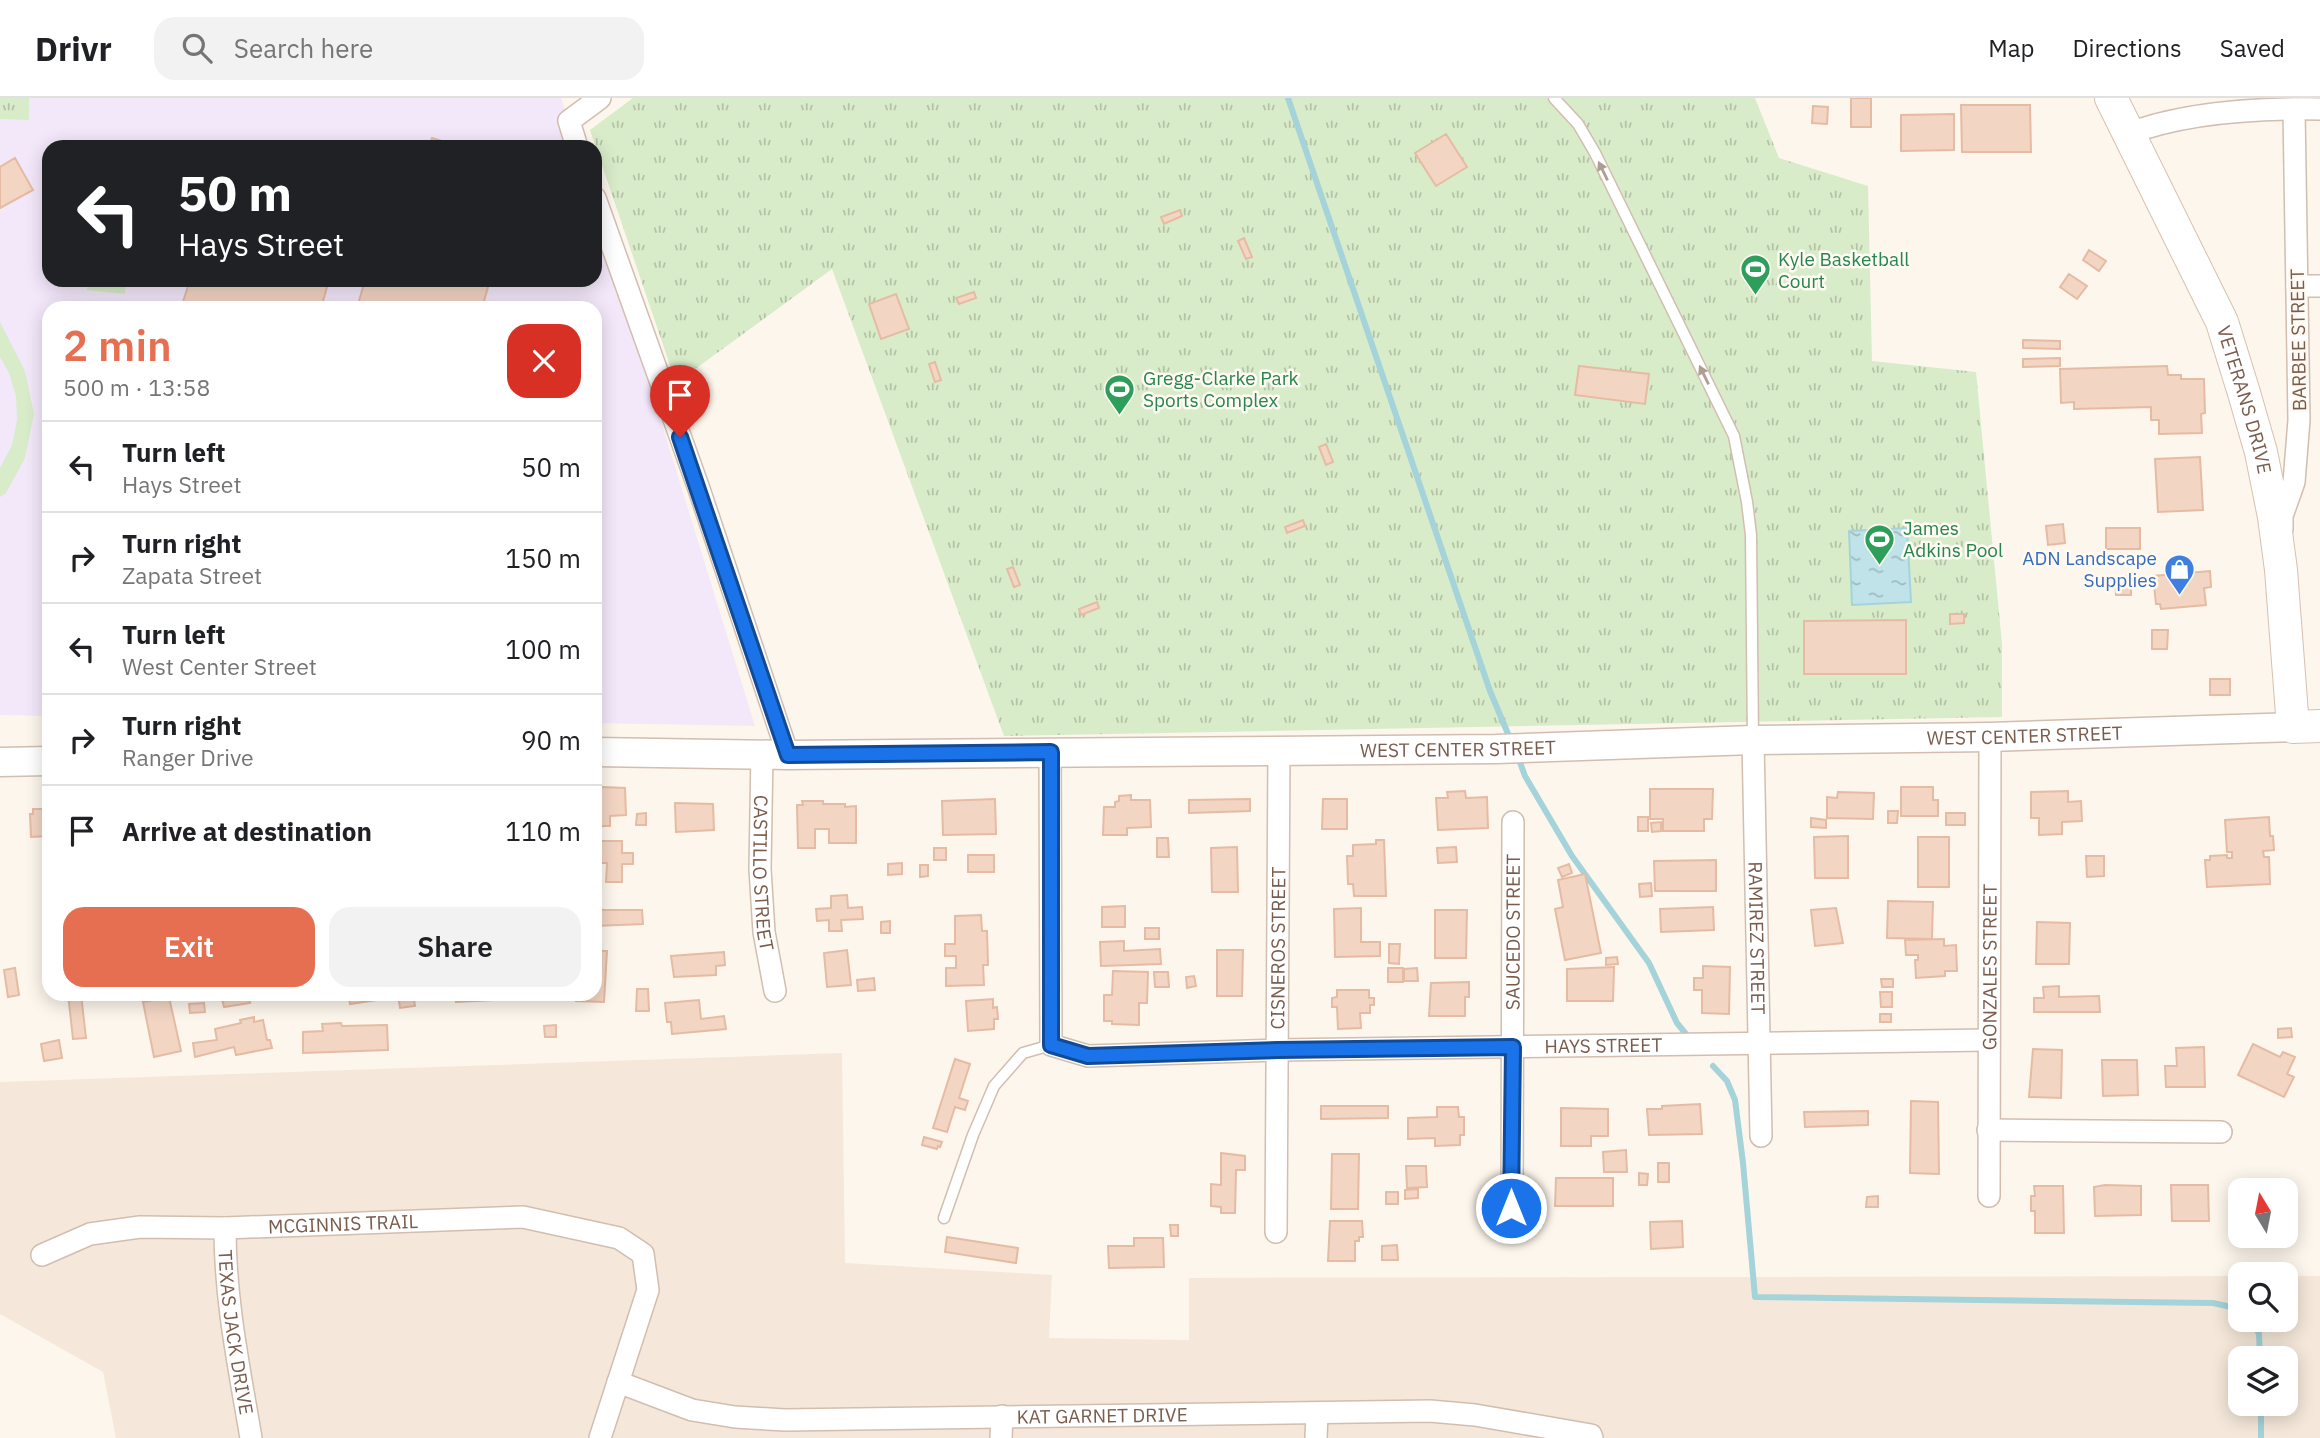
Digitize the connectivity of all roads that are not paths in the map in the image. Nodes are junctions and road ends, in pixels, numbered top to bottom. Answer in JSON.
{"nodes":[{"id":1,"x":600,"y":98,"type":"edge"},
{"id":2,"x":1554,"y":98,"type":"edge"},
{"id":3,"x":2111,"y":98,"type":"edge"},
{"id":4,"x":2294,"y":109,"type":"junction"},
{"id":5,"x":2320,"y":109,"type":"edge"},
{"id":6,"x":2127,"y":134,"type":"junction"},
{"id":7,"x":575,"y":140,"type":"edge"},
{"id":8,"x":602,"y":218,"type":"edge"},
{"id":9,"x":2297,"y":286,"type":"junction"},
{"id":10,"x":2320,"y":286,"type":"edge"},
{"id":11,"x":2281,"y":570,"type":"junction"},
{"id":12,"x":2306,"y":727,"type":"edge"},
{"id":13,"x":1990,"y":737,"type":"junction"},
{"id":14,"x":1754,"y":740,"type":"junction"},
{"id":15,"x":1279,"y":750,"type":"junction"},
{"id":16,"x":602,"y":752,"type":"edge"},
{"id":17,"x":1051,"y":752,"type":"junction"},
{"id":18,"x":775,"y":755,"type":"junction"},
{"id":19,"x":42,"y":761,"type":"edge"},
{"id":20,"x":0,"y":762,"type":"edge"},
{"id":21,"x":1513,"y":822,"type":"dead end"},
{"id":22,"x":775,"y":991,"type":"dead end"},
{"id":23,"x":1988,"y":1040,"type":"junction"},
{"id":24,"x":1759,"y":1043,"type":"junction"},
{"id":25,"x":1051,"y":1045,"type":"junction"},
{"id":26,"x":1513,"y":1047,"type":"junction"},
{"id":27,"x":1278,"y":1050,"type":"junction"},
{"id":28,"x":1988,"y":1130,"type":"junction"},
{"id":29,"x":2221,"y":1132,"type":"dead end"},
{"id":30,"x":1761,"y":1136,"type":"dead end"},
{"id":31,"x":1989,"y":1196,"type":"dead end"},
{"id":32,"x":1511,"y":1208,"type":"dead end"},
{"id":33,"x":944,"y":1218,"type":"dead end"},
{"id":34,"x":225,"y":1228,"type":"junction"},
{"id":35,"x":1276,"y":1232,"type":"dead end"},
{"id":36,"x":42,"y":1255,"type":"dead end"},
{"id":37,"x":618,"y":1382,"type":"junction"},
{"id":38,"x":1317,"y":1414,"type":"junction"},
{"id":39,"x":1002,"y":1416,"type":"junction"},
{"id":40,"x":1592,"y":1437,"type":"edge"},
{"id":41,"x":250,"y":1438,"type":"edge"},
{"id":42,"x":600,"y":1438,"type":"edge"},
{"id":43,"x":1001,"y":1438,"type":"edge"},
{"id":44,"x":1316,"y":1438,"type":"edge"}],
"edges":[{"from":1,"to":7,"type":"street"},
{"from":14,"to":2,"type":"lane","one_way":true},
{"from":3,"to":6,"type":"main road","name":"VETERANS DRIVE"},
{"from":4,"to":5,"type":"street"},
{"from":4,"to":6,"type":"street"},
{"from":4,"to":9,"type":"street","name":"BARBEE STREET"},
{"from":6,"to":11,"type":"main road","name":"VETERANS DRIVE"},
{"from":8,"to":18,"type":"street","name":"CASTILLO STREET"},
{"from":9,"to":10,"type":"street"},
{"from":9,"to":11,"type":"street","name":"BARBEE STREET"},
{"from":11,"to":12,"type":"main road","name":"VETERANS DRIVE"},
{"from":12,"to":13,"type":"street","name":"WEST CENTER STREET"},
{"from":13,"to":14,"type":"street","name":"WEST CENTER STREET"},
{"from":13,"to":23,"type":"street","name":"GONZALES STREET"},
{"from":14,"to":15,"type":"street","name":"WEST CENTER STREET"},
{"from":14,"to":24,"type":"street","name":"RAMIREZ STREET"},
{"from":15,"to":17,"type":"street","name":"WEST CENTER STREET"},
{"from":15,"to":27,"type":"street","name":"CISNEROS STREET"},
{"from":16,"to":18,"type":"street","name":"WEST CENTER STREET"},
{"from":17,"to":18,"type":"street","name":"WEST CENTER STREET"},
{"from":17,"to":25,"type":"street"},
{"from":18,"to":22,"type":"street","name":"CASTILLO STREET"},
{"from":19,"to":20,"type":"street"},
{"from":21,"to":26,"type":"street","name":"SAUCEDO STREET"},
{"from":23,"to":24,"type":"street","name":"HAYS STREET"},
{"from":23,"to":28,"type":"street","name":"GONZALES STREET"},
{"from":24,"to":26,"type":"street","name":"HAYS STREET"},
{"from":24,"to":30,"type":"street","name":"RAMIREZ STREET"},
{"from":25,"to":27,"type":"street","name":"HAYS STREET"},
{"from":25,"to":33,"type":"lane"},
{"from":26,"to":27,"type":"street","name":"HAYS STREET"},
{"from":26,"to":32,"type":"street","name":"SAUCEDO STREET"},
{"from":27,"to":35,"type":"street","name":"CISNEROS STREET"},
{"from":28,"to":29,"type":"street"},
{"from":28,"to":31,"type":"street","name":"GONZALES STREET"},
{"from":34,"to":36,"type":"street","name":"MCGINNIS TRAIL"},
{"from":34,"to":37,"type":"street","name":"MCGINNIS TRAIL"},
{"from":34,"to":41,"type":"street","name":"TEXAS JACK DRIVE"},
{"from":37,"to":39,"type":"street","name":"KAT GARNET DRIVE"},
{"from":37,"to":42,"type":"street"},
{"from":38,"to":39,"type":"street","name":"KAT GARNET DRIVE"},
{"from":38,"to":40,"type":"street","name":"KAT GARNET DRIVE"},
{"from":38,"to":44,"type":"street"},
{"from":39,"to":43,"type":"street"}]}
